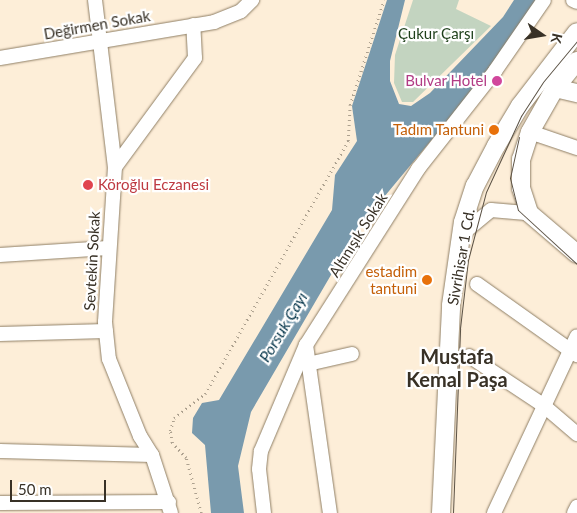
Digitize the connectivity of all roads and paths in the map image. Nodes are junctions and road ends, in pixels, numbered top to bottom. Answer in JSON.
{"nodes":[{"id":1,"x":95,"y":0,"type":"edge"},
{"id":2,"x":252,"y":0,"type":"edge"},
{"id":3,"x":384,"y":0,"type":"edge"},
{"id":4,"x":544,"y":0,"type":"edge"},
{"id":5,"x":573,"y":0,"type":"edge"},
{"id":6,"x":577,"y":2,"type":"edge"},
{"id":7,"x":193,"y":25,"type":"junction"},
{"id":8,"x":577,"y":32,"type":"edge"},
{"id":9,"x":99,"y":40,"type":"junction"},
{"id":10,"x":0,"y":58,"type":"edge"},
{"id":11,"x":577,"y":62,"type":"edge"},
{"id":12,"x":554,"y":88,"type":"junction"},
{"id":13,"x":577,"y":93,"type":"edge"},
{"id":14,"x":530,"y":132,"type":"junction"},
{"id":15,"x":577,"y":148,"type":"edge"},
{"id":16,"x":115,"y":167,"type":"junction"},
{"id":17,"x":529,"y":213,"type":"junction"},
{"id":18,"x":460,"y":244,"type":"junction"},
{"id":19,"x":108,"y":248,"type":"junction"},
{"id":20,"x":577,"y":254,"type":"edge"},
{"id":21,"x":0,"y":255,"type":"edge"},
{"id":22,"x":477,"y":284,"type":"dead end"},
{"id":23,"x":106,"y":331,"type":"junction"},
{"id":24,"x":0,"y":334,"type":"edge"},
{"id":25,"x":577,"y":336,"type":"edge"},
{"id":26,"x":306,"y":345,"type":"junction"},
{"id":27,"x":573,"y":352,"type":"edge"},
{"id":28,"x":352,"y":354,"type":"dead end"},
{"id":29,"x":469,"y":356,"type":"dead end"},
{"id":30,"x":308,"y":364,"type":"junction"},
{"id":31,"x":543,"y":405,"type":"junction"},
{"id":32,"x":577,"y":434,"type":"edge"},
{"id":33,"x":0,"y":451,"type":"edge"},
{"id":34,"x":152,"y":455,"type":"junction"},
{"id":35,"x":0,"y":503,"type":"edge"},
{"id":36,"x":577,"y":507,"type":"edge"},
{"id":37,"x":170,"y":508,"type":"edge"},
{"id":38,"x":201,"y":513,"type":"edge"},
{"id":39,"x":264,"y":513,"type":"edge"},
{"id":40,"x":330,"y":513,"type":"edge"},
{"id":41,"x":441,"y":513,"type":"edge"},
{"id":42,"x":494,"y":513,"type":"edge"},
{"id":43,"x":574,"y":513,"type":"edge"}],
"edges":[{"from":1,"to":9,"type":"street","name":"Sevtekin Sokak"},
{"from":2,"to":7,"type":"street","name":"Değirmen Sokak"},
{"from":3,"to":38,"type":"path"},
{"from":4,"to":26,"type":"street","name":"Altınışık Sokak"},
{"from":5,"to":6,"type":"street"},
{"from":7,"to":9,"type":"street","name":"Değirmen Sokak"},
{"from":7,"to":16,"type":"street"},
{"from":8,"to":18,"type":"main road","name":"Sivrihisar 1 Cd."},
{"from":9,"to":10,"type":"street","name":"Değirmen Sokak"},
{"from":9,"to":16,"type":"street","name":"Sevtekin Sokak"},
{"from":11,"to":12,"type":"main road"},
{"from":12,"to":13,"type":"main road"},
{"from":12,"to":14,"type":"main road"},
{"from":14,"to":15,"type":"street"},
{"from":14,"to":17,"type":"main road"},
{"from":16,"to":19,"type":"street","name":"Sevtekin Sokak"},
{"from":17,"to":18,"type":"street"},
{"from":17,"to":20,"type":"main road"},
{"from":18,"to":41,"type":"main road","name":"Sivrihisar 1 Cd."},
{"from":19,"to":21,"type":"street"},
{"from":19,"to":23,"type":"street","name":"Sevtekin Sokak"},
{"from":22,"to":27,"type":"street"},
{"from":23,"to":24,"type":"street"},
{"from":23,"to":34,"type":"street","name":"Sevtekin Sokak"},
{"from":25,"to":27,"type":"street"},
{"from":26,"to":30,"type":"street"},
{"from":26,"to":39,"type":"street","name":"Altınışık Sokak"},
{"from":27,"to":31,"type":"street"},
{"from":28,"to":30,"type":"street"},
{"from":29,"to":31,"type":"street"},
{"from":30,"to":40,"type":"street"},
{"from":31,"to":32,"type":"street"},
{"from":31,"to":42,"type":"street"},
{"from":33,"to":34,"type":"street"},
{"from":34,"to":37,"type":"street","name":"Sevtekin Sokak"},
{"from":35,"to":37,"type":"street"},
{"from":36,"to":43,"type":"street"}]}
